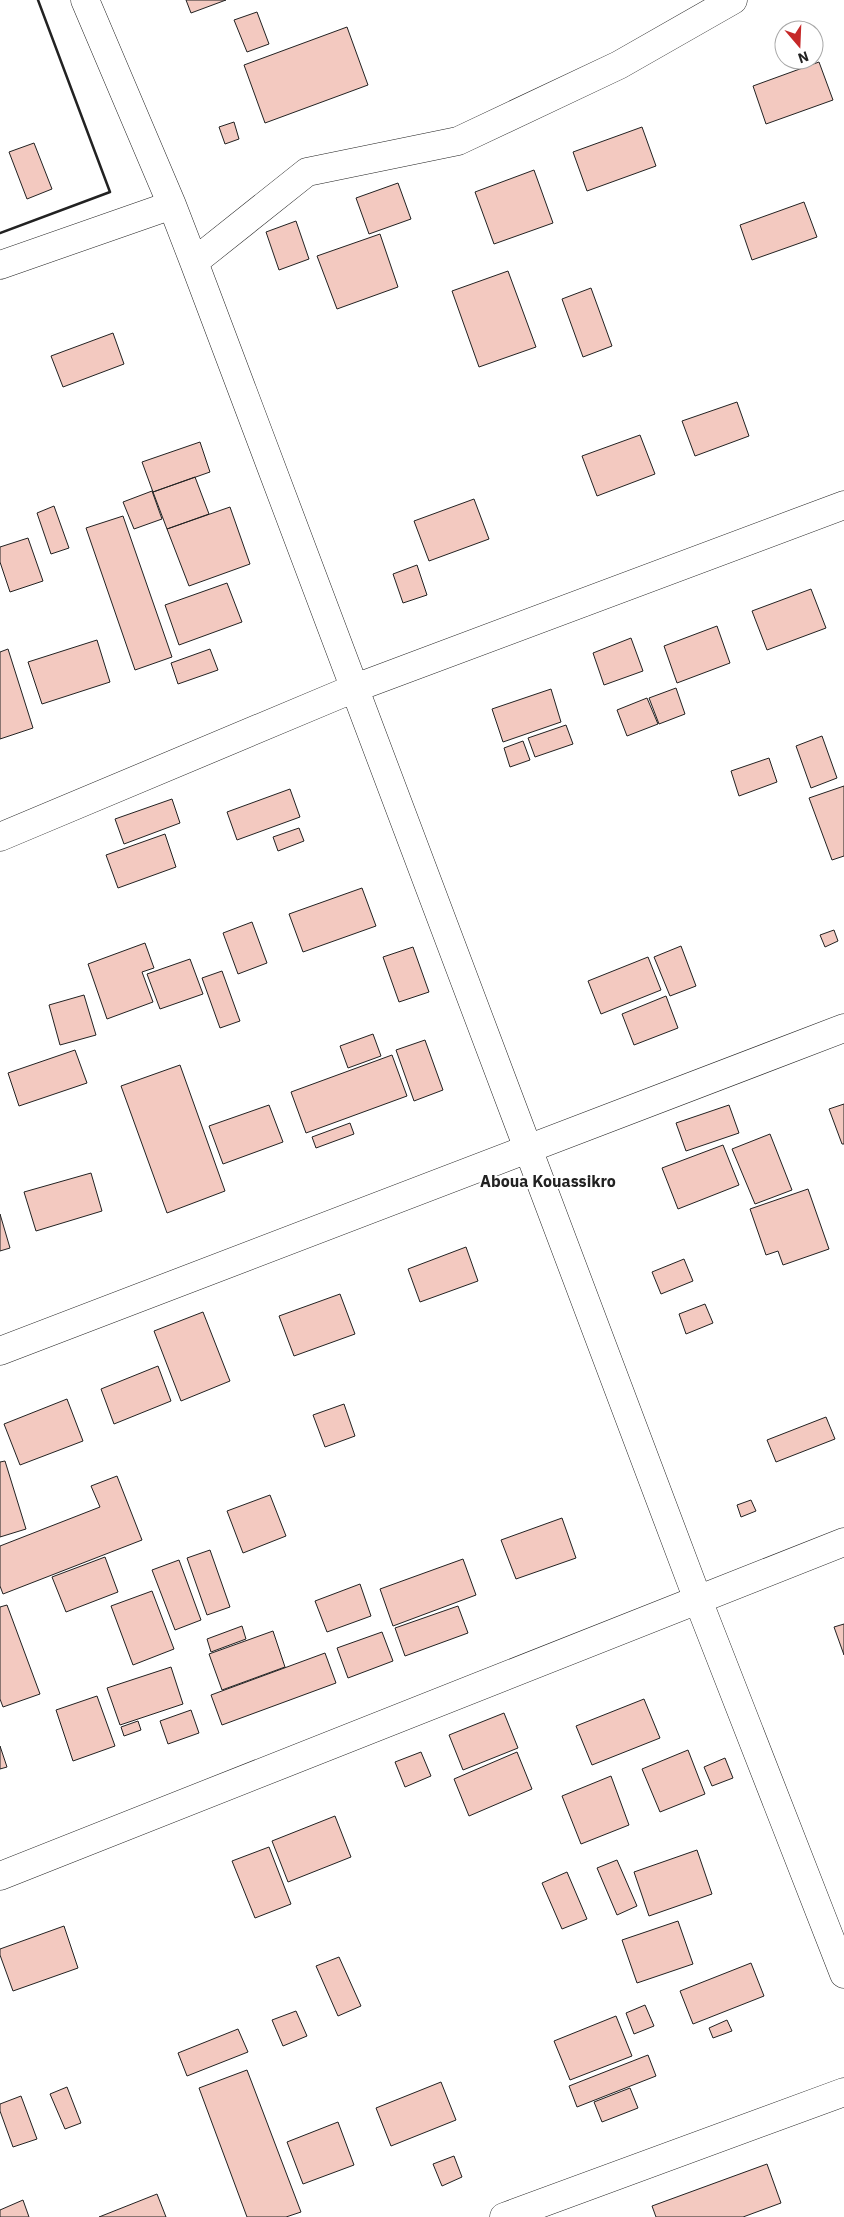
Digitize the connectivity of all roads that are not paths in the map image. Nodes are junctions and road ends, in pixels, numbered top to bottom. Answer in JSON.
{"nodes":[{"id":1,"x":85,"y":0,"type":"edge"},
{"id":2,"x":733,"y":0,"type":"edge"},
{"id":3,"x":172,"y":205,"type":"junction"},
{"id":4,"x":194,"y":262,"type":"junction"},
{"id":5,"x":0,"y":265,"type":"edge"},
{"id":6,"x":844,"y":505,"type":"edge"},
{"id":7,"x":355,"y":688,"type":"junction"},
{"id":8,"x":0,"y":837,"type":"edge"},
{"id":9,"x":844,"y":1028,"type":"edge"},
{"id":10,"x":528,"y":1150,"type":"junction"},
{"id":11,"x":0,"y":1351,"type":"edge"},
{"id":12,"x":844,"y":1542,"type":"edge"},
{"id":13,"x":698,"y":1600,"type":"junction"},
{"id":14,"x":0,"y":1876,"type":"edge"},
{"id":15,"x":844,"y":1974,"type":"edge"},
{"id":16,"x":844,"y":2092,"type":"edge"},
{"id":17,"x":504,"y":2217,"type":"edge"}],
"edges":[{"from":1,"to":3,"type":"street"},
{"from":2,"to":4,"type":"street"},
{"from":3,"to":4,"type":"street"},
{"from":3,"to":5,"type":"street"},
{"from":4,"to":7,"type":"street"},
{"from":6,"to":7,"type":"street"},
{"from":7,"to":8,"type":"street"},
{"from":7,"to":10,"type":"street"},
{"from":9,"to":10,"type":"street"},
{"from":10,"to":11,"type":"street"},
{"from":10,"to":13,"type":"street"},
{"from":12,"to":13,"type":"street"},
{"from":13,"to":14,"type":"street"},
{"from":13,"to":15,"type":"street"},
{"from":16,"to":17,"type":"street"}]}
